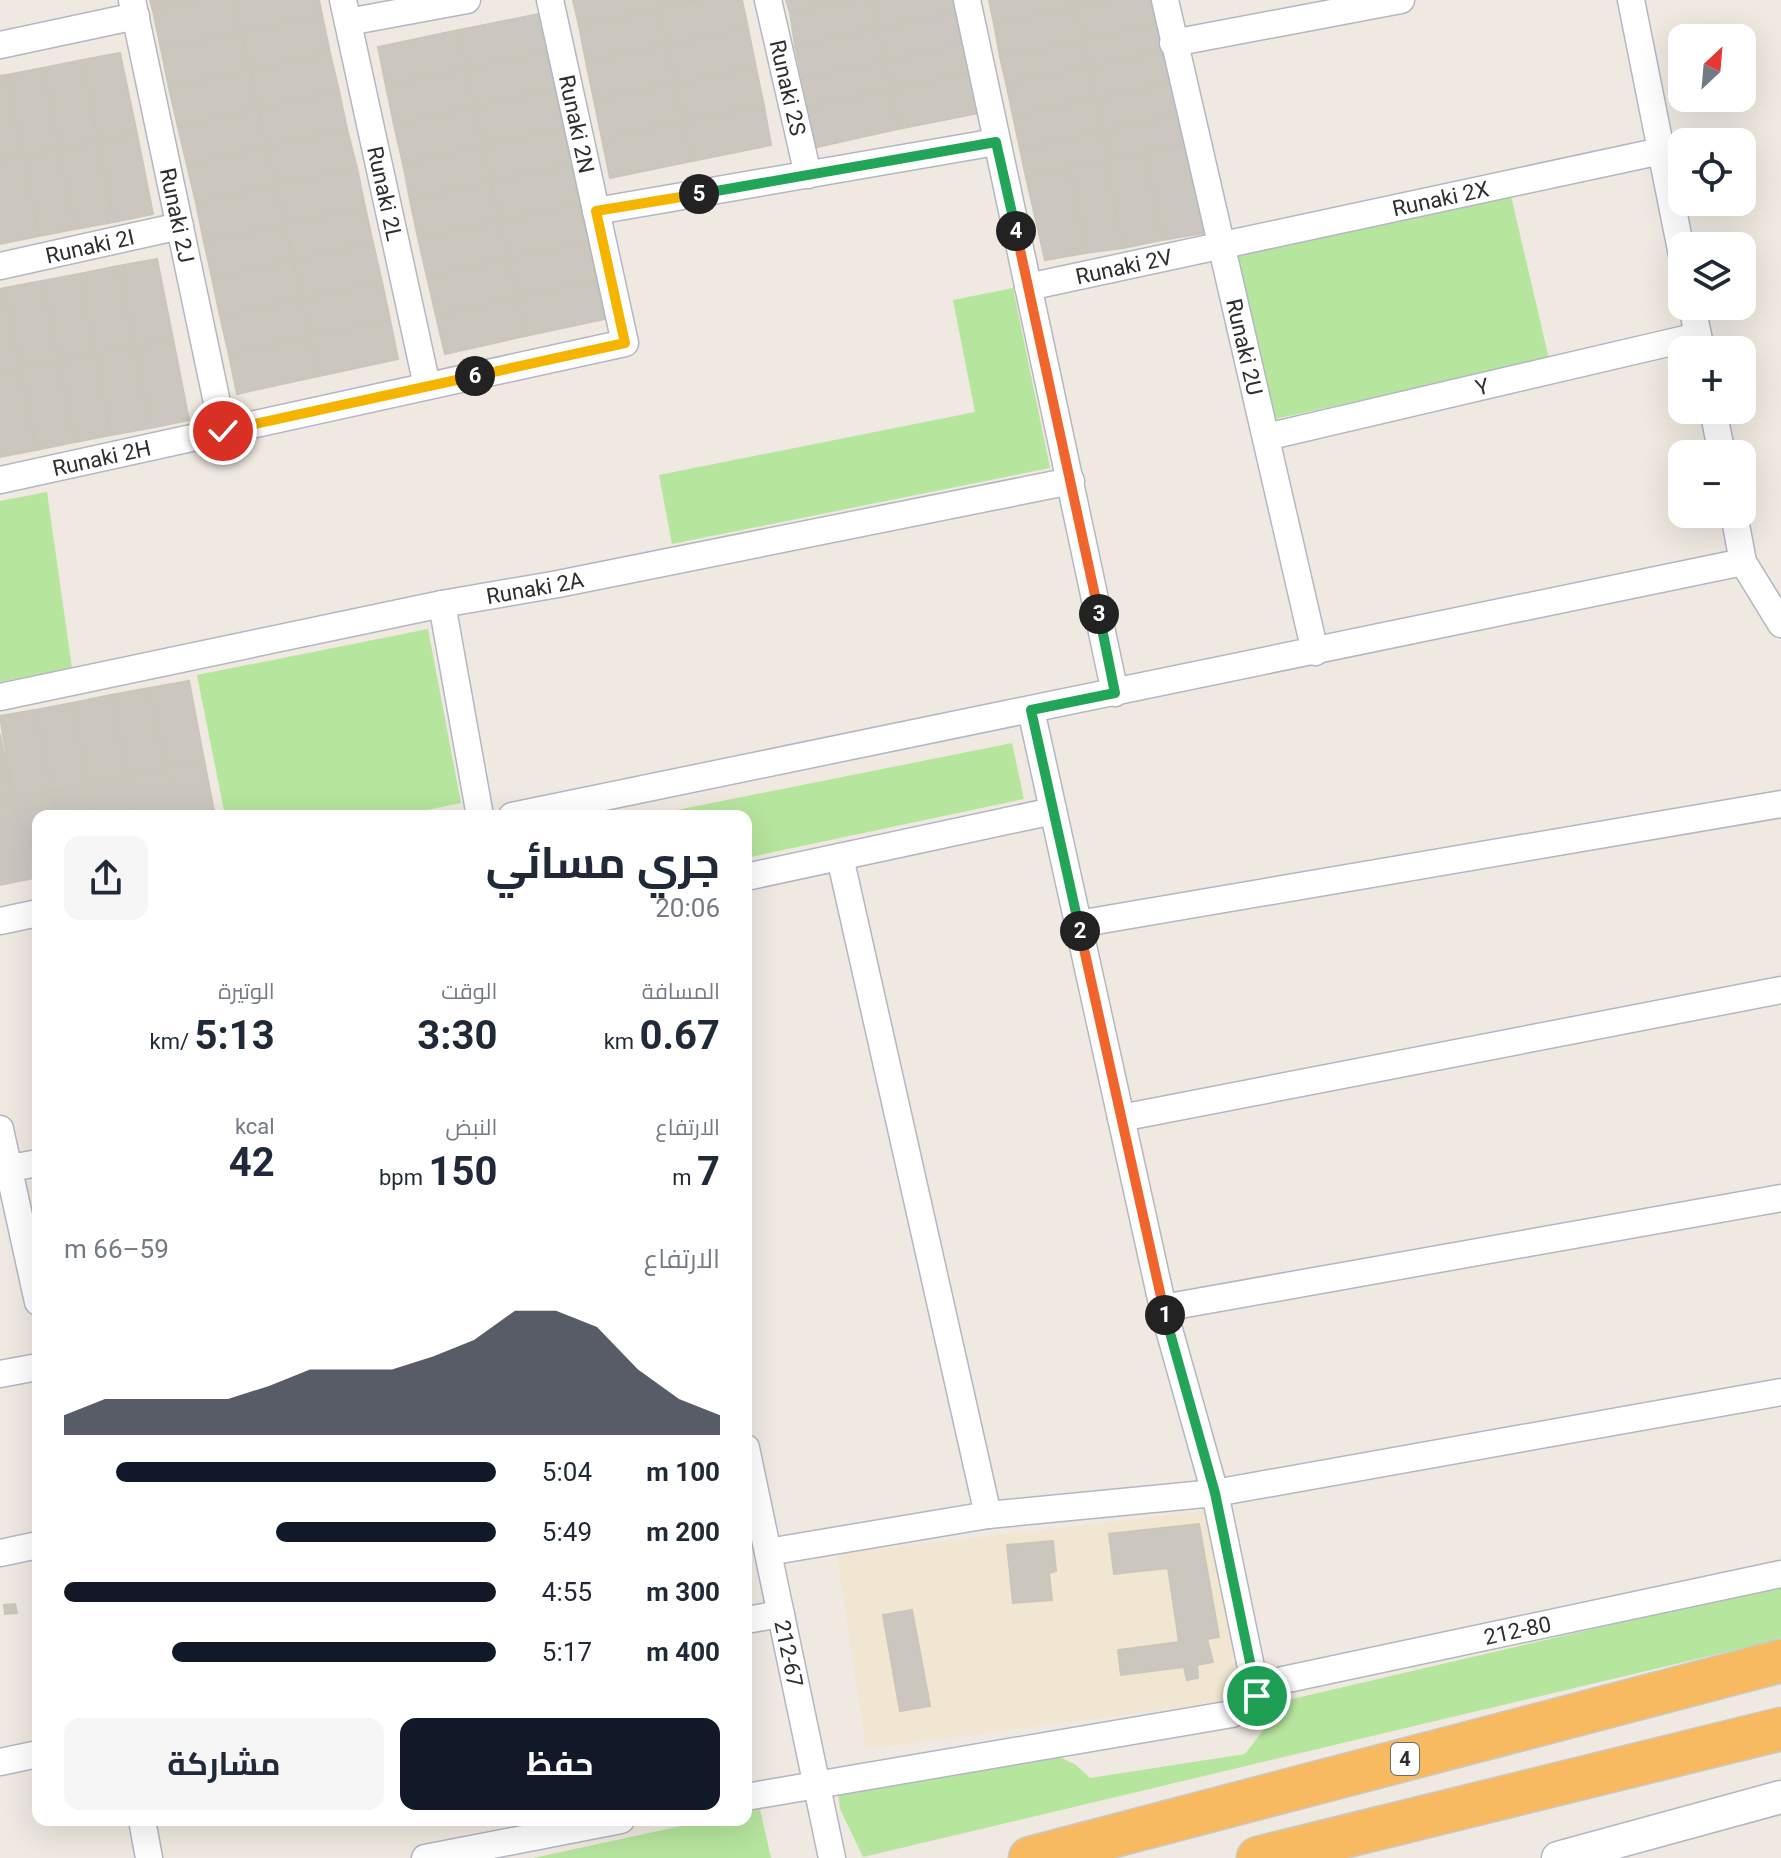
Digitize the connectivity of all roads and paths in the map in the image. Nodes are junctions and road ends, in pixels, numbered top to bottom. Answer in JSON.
{"nodes":[{"id":1,"x":467,"y":0,"type":"edge"},
{"id":2,"x":550,"y":0,"type":"edge"},
{"id":3,"x":768,"y":0,"type":"edge"},
{"id":4,"x":967,"y":0,"type":"edge"},
{"id":5,"x":1165,"y":0,"type":"edge"},
{"id":6,"x":1401,"y":0,"type":"edge"},
{"id":7,"x":1631,"y":0,"type":"edge"},
{"id":8,"x":134,"y":8,"type":"edge"},
{"id":9,"x":345,"y":11,"type":"edge"},
{"id":10,"x":1173,"y":43,"type":"junction"},
{"id":11,"x":0,"y":45,"type":"edge"},
{"id":12,"x":996,"y":142,"type":"junction"},
{"id":13,"x":1661,"y":151,"type":"junction"},
{"id":14,"x":808,"y":175,"type":"junction"},
{"id":15,"x":596,"y":211,"type":"junction"},
{"id":16,"x":180,"y":226,"type":"junction"},
{"id":17,"x":1677,"y":232,"type":"edge"},
{"id":18,"x":1220,"y":246,"type":"junction"},
{"id":19,"x":0,"y":266,"type":"edge"},
{"id":20,"x":1028,"y":287,"type":"junction"},
{"id":21,"x":625,"y":343,"type":"joint"},
{"id":22,"x":1668,"y":350,"type":"edge"},
{"id":23,"x":427,"y":386,"type":"junction"},
{"id":24,"x":223,"y":431,"type":"junction"},
{"id":25,"x":1266,"y":437,"type":"junction"},
{"id":26,"x":0,"y":480,"type":"edge"},
{"id":27,"x":1071,"y":481,"type":"junction"},
{"id":28,"x":1737,"y":528,"type":"edge"},
{"id":29,"x":1743,"y":562,"type":"junction"},
{"id":30,"x":442,"y":604,"type":"junction"},
{"id":31,"x":1781,"y":624,"type":"edge"},
{"id":32,"x":1315,"y":652,"type":"junction"},
{"id":33,"x":1115,"y":693,"type":"junction"},
{"id":34,"x":0,"y":697,"type":"edge"},
{"id":35,"x":1031,"y":710,"type":"junction"},
{"id":36,"x":1781,"y":804,"type":"edge"},
{"id":37,"x":611,"y":806,"type":"edge"},
{"id":38,"x":479,"y":810,"type":"edge"},
{"id":39,"x":571,"y":810,"type":"edge"},
{"id":40,"x":1053,"y":811,"type":"junction"},
{"id":41,"x":840,"y":857,"type":"junction"},
{"id":42,"x":752,"y":876,"type":"edge"},
{"id":43,"x":32,"y":914,"type":"edge"},
{"id":44,"x":0,"y":921,"type":"edge"},
{"id":45,"x":1078,"y":924,"type":"junction"},
{"id":46,"x":1781,"y":990,"type":"edge"},
{"id":47,"x":1121,"y":1118,"type":"junction"},
{"id":48,"x":0,"y":1129,"type":"edge"},
{"id":49,"x":32,"y":1164,"type":"edge"},
{"id":50,"x":4,"y":1169,"type":"edge"},
{"id":51,"x":1781,"y":1198,"type":"edge"},
{"id":52,"x":32,"y":1279,"type":"edge"},
{"id":53,"x":1163,"y":1308,"type":"junction"},
{"id":54,"x":32,"y":1368,"type":"edge"},
{"id":55,"x":0,"y":1374,"type":"edge"},
{"id":56,"x":1781,"y":1392,"type":"edge"},
{"id":57,"x":752,"y":1476,"type":"edge"},
{"id":58,"x":1215,"y":1493,"type":"junction"},
{"id":59,"x":988,"y":1515,"type":"junction"},
{"id":60,"x":32,"y":1546,"type":"edge"},
{"id":61,"x":768,"y":1552,"type":"junction"},
{"id":62,"x":0,"y":1553,"type":"edge"},
{"id":63,"x":1781,"y":1574,"type":"edge"},
{"id":64,"x":781,"y":1614,"type":"junction"},
{"id":65,"x":752,"y":1619,"type":"edge"},
{"id":66,"x":1781,"y":1661,"type":"edge"},
{"id":67,"x":1257,"y":1696,"type":"junction"},
{"id":68,"x":1775,"y":1732,"type":"edge"},
{"id":69,"x":1436,"y":1751,"type":"junction"},
{"id":70,"x":32,"y":1755,"type":"edge"},
{"id":71,"x":0,"y":1762,"type":"edge"},
{"id":72,"x":1354,"y":1772,"type":"junction"},
{"id":73,"x":816,"y":1783,"type":"junction"},
{"id":74,"x":752,"y":1796,"type":"edge"},
{"id":75,"x":1781,"y":1797,"type":"edge"},
{"id":76,"x":1450,"y":1810,"type":"junction"},
{"id":77,"x":143,"y":1826,"type":"edge"},
{"id":78,"x":590,"y":1826,"type":"edge"},
{"id":79,"x":1367,"y":1829,"type":"junction"},
{"id":80,"x":149,"y":1858,"type":"edge"},
{"id":81,"x":425,"y":1858,"type":"edge"},
{"id":82,"x":832,"y":1858,"type":"edge"},
{"id":83,"x":1030,"y":1858,"type":"edge"},
{"id":84,"x":1258,"y":1858,"type":"edge"},
{"id":85,"x":1558,"y":1858,"type":"edge"}],
"edges":[{"from":1,"to":9,"type":"street"},
{"from":2,"to":15,"type":"street","name":"Runaki 2N"},
{"from":3,"to":14,"type":"street","name":"Runaki 2S"},
{"from":4,"to":12,"type":"street"},
{"from":5,"to":10,"type":"street","name":"Runaki 2U"},
{"from":6,"to":10,"type":"street"},
{"from":7,"to":13,"type":"street"},
{"from":8,"to":11,"type":"street"},
{"from":8,"to":16,"type":"street","name":"Runaki 2J"},
{"from":9,"to":23,"type":"street","name":"Runaki 2L"},
{"from":10,"to":18,"type":"street","name":"Runaki 2U"},
{"from":12,"to":14,"type":"street"},
{"from":12,"to":20,"type":"street"},
{"from":13,"to":17,"type":"street"},
{"from":13,"to":18,"type":"street","name":"Runaki 2X"},
{"from":14,"to":15,"type":"street"},
{"from":15,"to":21,"type":"street","name":"Runaki 2N"},
{"from":16,"to":19,"type":"street","name":"Runaki 2I"},
{"from":16,"to":24,"type":"street","name":"Runaki 2J"},
{"from":18,"to":20,"type":"street","name":"Runaki 2V"},
{"from":18,"to":25,"type":"street","name":"Runaki 2U"},
{"from":20,"to":27,"type":"street"},
{"from":21,"to":23,"type":"street","name":"Runaki 2H"},
{"from":22,"to":25,"type":"street","name":"Y"},
{"from":23,"to":24,"type":"street","name":"Runaki 2H"},
{"from":24,"to":26,"type":"street","name":"Runaki 2H"},
{"from":25,"to":32,"type":"street","name":"Runaki 2U"},
{"from":27,"to":30,"type":"street","name":"Runaki 2A"},
{"from":27,"to":33,"type":"street"},
{"from":28,"to":29,"type":"street"},
{"from":29,"to":31,"type":"street"},
{"from":29,"to":32,"type":"street"},
{"from":30,"to":34,"type":"street","name":"Runaki 2A"},
{"from":30,"to":38,"type":"street"},
{"from":32,"to":33,"type":"street"},
{"from":33,"to":35,"type":"street"},
{"from":35,"to":37,"type":"street"},
{"from":35,"to":40,"type":"street"},
{"from":36,"to":45,"type":"street"},
{"from":37,"to":39,"type":"street"},
{"from":40,"to":41,"type":"street"},
{"from":40,"to":45,"type":"street"},
{"from":41,"to":42,"type":"street"},
{"from":41,"to":59,"type":"street"},
{"from":43,"to":44,"type":"street"},
{"from":45,"to":47,"type":"street"},
{"from":46,"to":47,"type":"street"},
{"from":47,"to":53,"type":"street"},
{"from":48,"to":50,"type":"street"},
{"from":49,"to":50,"type":"street"},
{"from":50,"to":52,"type":"street"},
{"from":51,"to":53,"type":"street"},
{"from":53,"to":58,"type":"street"},
{"from":54,"to":55,"type":"street"},
{"from":56,"to":58,"type":"street"},
{"from":57,"to":61,"type":"street","name":"212-67"},
{"from":58,"to":59,"type":"street"},
{"from":58,"to":67,"type":"street"},
{"from":59,"to":61,"type":"street"},
{"from":60,"to":62,"type":"street"},
{"from":61,"to":64,"type":"street","name":"212-67"},
{"from":63,"to":67,"type":"street","name":"212-80"},
{"from":64,"to":65,"type":"street"},
{"from":64,"to":73,"type":"street","name":"212-67"},
{"from":66,"to":69,"type":"highway","number":"4"},
{"from":67,"to":73,"type":"street","name":"212-80"},
{"from":68,"to":76,"type":"highway"},
{"from":69,"to":72,"type":"highway","number":"4"},
{"from":69,"to":76,"type":"highway"},
{"from":70,"to":71,"type":"street"},
{"from":72,"to":79,"type":"highway"},
{"from":72,"to":83,"type":"highway","number":"4"},
{"from":73,"to":74,"type":"street","name":"212-80"},
{"from":73,"to":82,"type":"street","name":"212-67"},
{"from":75,"to":85,"type":"street"},
{"from":76,"to":79,"type":"highway"},
{"from":77,"to":80,"type":"street"},
{"from":78,"to":81,"type":"street"},
{"from":79,"to":84,"type":"highway"}]}
